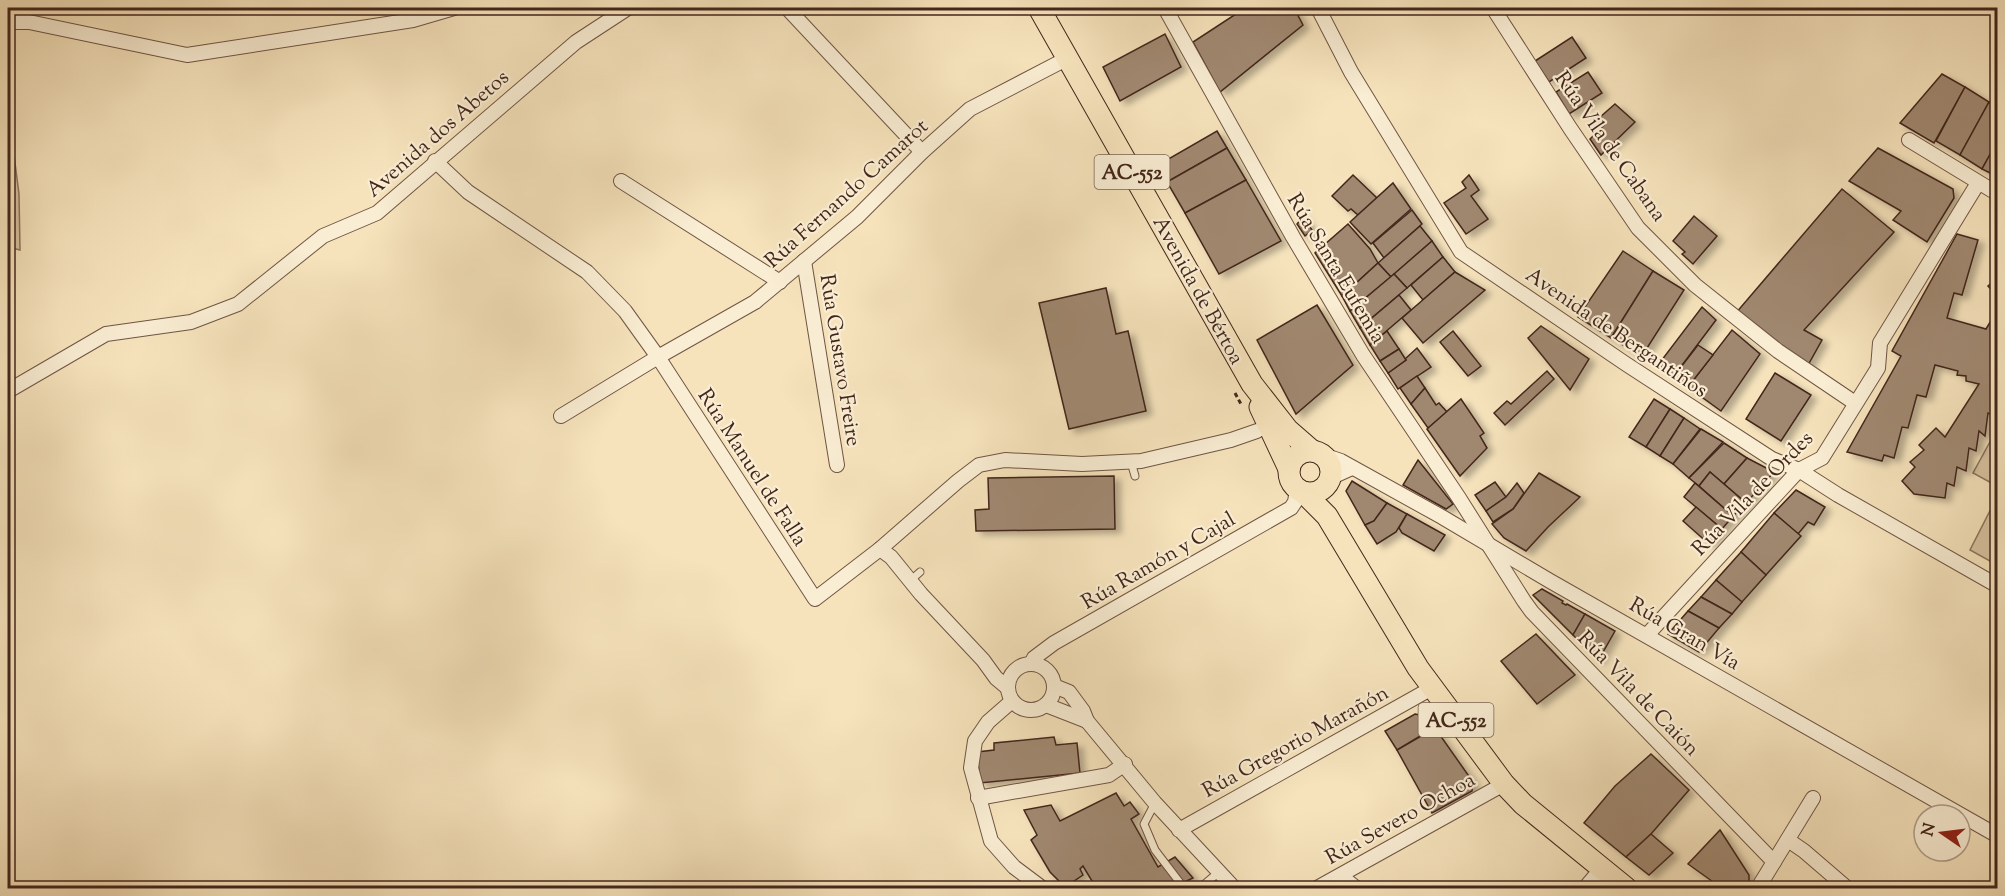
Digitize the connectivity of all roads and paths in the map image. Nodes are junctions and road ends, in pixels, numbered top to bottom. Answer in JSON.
{"nodes":[{"id":1,"x":454,"y":8,"type":"edge"},
{"id":2,"x":628,"y":8,"type":"edge"},
{"id":3,"x":787,"y":8,"type":"edge"},
{"id":4,"x":1039,"y":8,"type":"edge"},
{"id":5,"x":1165,"y":8,"type":"edge"},
{"id":6,"x":1317,"y":8,"type":"edge"},
{"id":7,"x":1493,"y":8,"type":"edge"},
{"id":8,"x":8,"y":22,"type":"edge"},
{"id":9,"x":1068,"y":58,"type":"junction"},
{"id":10,"x":1909,"y":140,"type":"dead end"},
{"id":11,"x":922,"y":152,"type":"junction"},
{"id":12,"x":435,"y":161,"type":"junction"},
{"id":13,"x":621,"y":181,"type":"dead end"},
{"id":14,"x":1978,"y":183,"type":"junction"},
{"id":15,"x":1998,"y":194,"type":"edge"},
{"id":16,"x":804,"y":261,"type":"junction"},
{"id":17,"x":780,"y":282,"type":"junction"},
{"id":18,"x":658,"y":357,"type":"junction"},
{"id":19,"x":8,"y":391,"type":"edge"},
{"id":20,"x":1255,"y":394,"type":"junction"},
{"id":21,"x":1855,"y":403,"type":"junction"},
{"id":22,"x":561,"y":416,"type":"dead end"},
{"id":23,"x":1257,"y":431,"type":"junction"},
{"id":24,"x":1278,"y":447,"type":"junction"},
{"id":25,"x":1317,"y":453,"type":"junction"},
{"id":26,"x":837,"y":465,"type":"dead end"},
{"id":27,"x":1352,"y":468,"type":"junction"},
{"id":28,"x":1289,"y":469,"type":"junction"},
{"id":29,"x":1799,"y":470,"type":"junction"},
{"id":30,"x":1329,"y":481,"type":"junction"},
{"id":31,"x":1300,"y":490,"type":"junction"},
{"id":32,"x":1327,"y":516,"type":"junction"},
{"id":33,"x":1485,"y":542,"type":"junction"},
{"id":34,"x":880,"y":549,"type":"junction"},
{"id":35,"x":1998,"y":586,"type":"edge"},
{"id":36,"x":1647,"y":635,"type":"junction"},
{"id":37,"x":983,"y":660,"type":"junction"},
{"id":38,"x":1031,"y":663,"type":"junction"},
{"id":39,"x":1016,"y":669,"type":"junction"},
{"id":40,"x":1054,"y":686,"type":"junction"},
{"id":41,"x":1432,"y":688,"type":"junction"},
{"id":42,"x":1010,"y":694,"type":"junction"},
{"id":43,"x":1046,"y":705,"type":"junction"},
{"id":44,"x":1087,"y":721,"type":"junction"},
{"id":45,"x":1125,"y":764,"type":"junction"},
{"id":46,"x":1504,"y":784,"type":"junction"},
{"id":47,"x":978,"y":798,"type":"junction"},
{"id":48,"x":1813,"y":798,"type":"dead end"},
{"id":49,"x":1155,"y":803,"type":"junction"},
{"id":50,"x":1179,"y":830,"type":"junction"},
{"id":51,"x":1998,"y":836,"type":"edge"},
{"id":52,"x":1788,"y":840,"type":"junction"},
{"id":53,"x":1774,"y":862,"type":"junction"},
{"id":54,"x":1602,"y":868,"type":"junction"},
{"id":55,"x":1219,"y":872,"type":"junction"},
{"id":56,"x":1341,"y":876,"type":"junction"},
{"id":57,"x":1042,"y":888,"type":"edge"},
{"id":58,"x":1234,"y":888,"type":"edge"},
{"id":59,"x":1317,"y":888,"type":"edge"},
{"id":60,"x":1356,"y":888,"type":"edge"},
{"id":61,"x":1585,"y":888,"type":"edge"},
{"id":62,"x":1626,"y":888,"type":"edge"},
{"id":63,"x":1758,"y":888,"type":"edge"},
{"id":64,"x":1847,"y":888,"type":"edge"}],
"edges":[{"from":1,"to":8,"type":"street"},
{"from":2,"to":12,"type":"street","name":"Avenida dos Abetos"},
{"from":3,"to":11,"type":"street"},
{"from":4,"to":9,"type":"main road","name":"Avenida de Bértoa","number":"AC-552"},
{"from":5,"to":33,"type":"street","name":"Rúa Santa Eufemia"},
{"from":6,"to":29,"type":"street","name":"Avenida de Bergantiños"},
{"from":7,"to":21,"type":"street","name":"Rúa Vila de Cabana"},
{"from":9,"to":11,"type":"street","name":"Rúa Fernando Camarot"},
{"from":9,"to":20,"type":"main road","name":"Avenida de Bértoa","number":"AC-552"},
{"from":10,"to":14,"type":"street"},
{"from":11,"to":16,"type":"street","name":"Rúa Fernando Camarot"},
{"from":12,"to":18,"type":"street","name":"Rúa Manuel de Falla"},
{"from":12,"to":19,"type":"street","name":"Avenida dos Abetos"},
{"from":13,"to":17,"type":"street"},
{"from":14,"to":15,"type":"street"},
{"from":14,"to":21,"type":"street","name":"Rúa Vila de Ordes"},
{"from":16,"to":17,"type":"street","name":"Rúa Fernando Camarot"},
{"from":16,"to":26,"type":"street","name":"Rúa Gustavo Freire"},
{"from":17,"to":18,"type":"street","name":"Rúa Fernando Camarot"},
{"from":18,"to":22,"type":"street","name":"Rúa Fernando Camarot"},
{"from":18,"to":34,"type":"street","name":"Rúa Manuel de Falla"},
{"from":20,"to":23,"type":"street"},
{"from":20,"to":24,"type":"main road","name":"Avenida de Bértoa","number":"AC-552"},
{"from":20,"to":25,"type":"main road","name":"Avenida de Bértoa","number":"AC-552"},
{"from":21,"to":29,"type":"street","name":"Rúa Vila de Ordes"},
{"from":23,"to":24,"type":"street"},
{"from":23,"to":34,"type":"street"},
{"from":24,"to":28,"type":"main road","name":"Avenida de Bértoa","number":"AC-552"},
{"from":25,"to":27,"type":"street","name":"Rúa Gran Vía"},
{"from":25,"to":28,"type":"main road"},
{"from":25,"to":30,"type":"main road"},
{"from":27,"to":30,"type":"street"},
{"from":27,"to":33,"type":"street","name":"Rúa Gran Vía"},
{"from":28,"to":31,"type":"main road","number":"AC-552"},
{"from":29,"to":35,"type":"street","name":"Avenida de Bergantiños"},
{"from":29,"to":36,"type":"street","name":"Rúa Vila de Ordes"},
{"from":30,"to":31,"type":"main road"},
{"from":30,"to":32,"type":"main road"},
{"from":31,"to":32,"type":"main road","number":"AC-552"},
{"from":31,"to":38,"type":"street","name":"Rúa Ramón y Cajal"},
{"from":32,"to":41,"type":"main road","number":"AC-552"},
{"from":33,"to":36,"type":"street","name":"Rúa Gran Vía"},
{"from":33,"to":53,"type":"street","name":"Rúa Vila de Caión"},
{"from":34,"to":37,"type":"street"},
{"from":36,"to":51,"type":"street","name":"Rúa Gran Vía"},
{"from":37,"to":39,"type":"street"},
{"from":37,"to":42,"type":"street"},
{"from":38,"to":39,"type":"street"},
{"from":38,"to":40,"type":"street"},
{"from":39,"to":42,"type":"street"},
{"from":40,"to":43,"type":"street"},
{"from":40,"to":44,"type":"street"},
{"from":41,"to":46,"type":"main road","number":"AC-552"},
{"from":41,"to":50,"type":"street","name":"Rúa Gregorio Marañón"},
{"from":42,"to":43,"type":"street"},
{"from":42,"to":47,"type":"street"},
{"from":43,"to":44,"type":"street"},
{"from":44,"to":45,"type":"street"},
{"from":45,"to":47,"type":"street"},
{"from":45,"to":49,"type":"street"},
{"from":46,"to":54,"type":"main road","number":"AC-552"},
{"from":46,"to":56,"type":"street","name":"Rúa Severo Ochoa"},
{"from":47,"to":57,"type":"street"},
{"from":48,"to":52,"type":"street"},
{"from":49,"to":50,"type":"street"},
{"from":49,"to":55,"type":"lane"},
{"from":50,"to":55,"type":"street"},
{"from":52,"to":53,"type":"street"},
{"from":52,"to":64,"type":"street"},
{"from":53,"to":63,"type":"street"},
{"from":54,"to":61,"type":"street"},
{"from":54,"to":62,"type":"main road","number":"AC-552"},
{"from":55,"to":58,"type":"street"},
{"from":56,"to":59,"type":"street","name":"Rúa Severo Ochoa"},
{"from":56,"to":60,"type":"street"}]}
